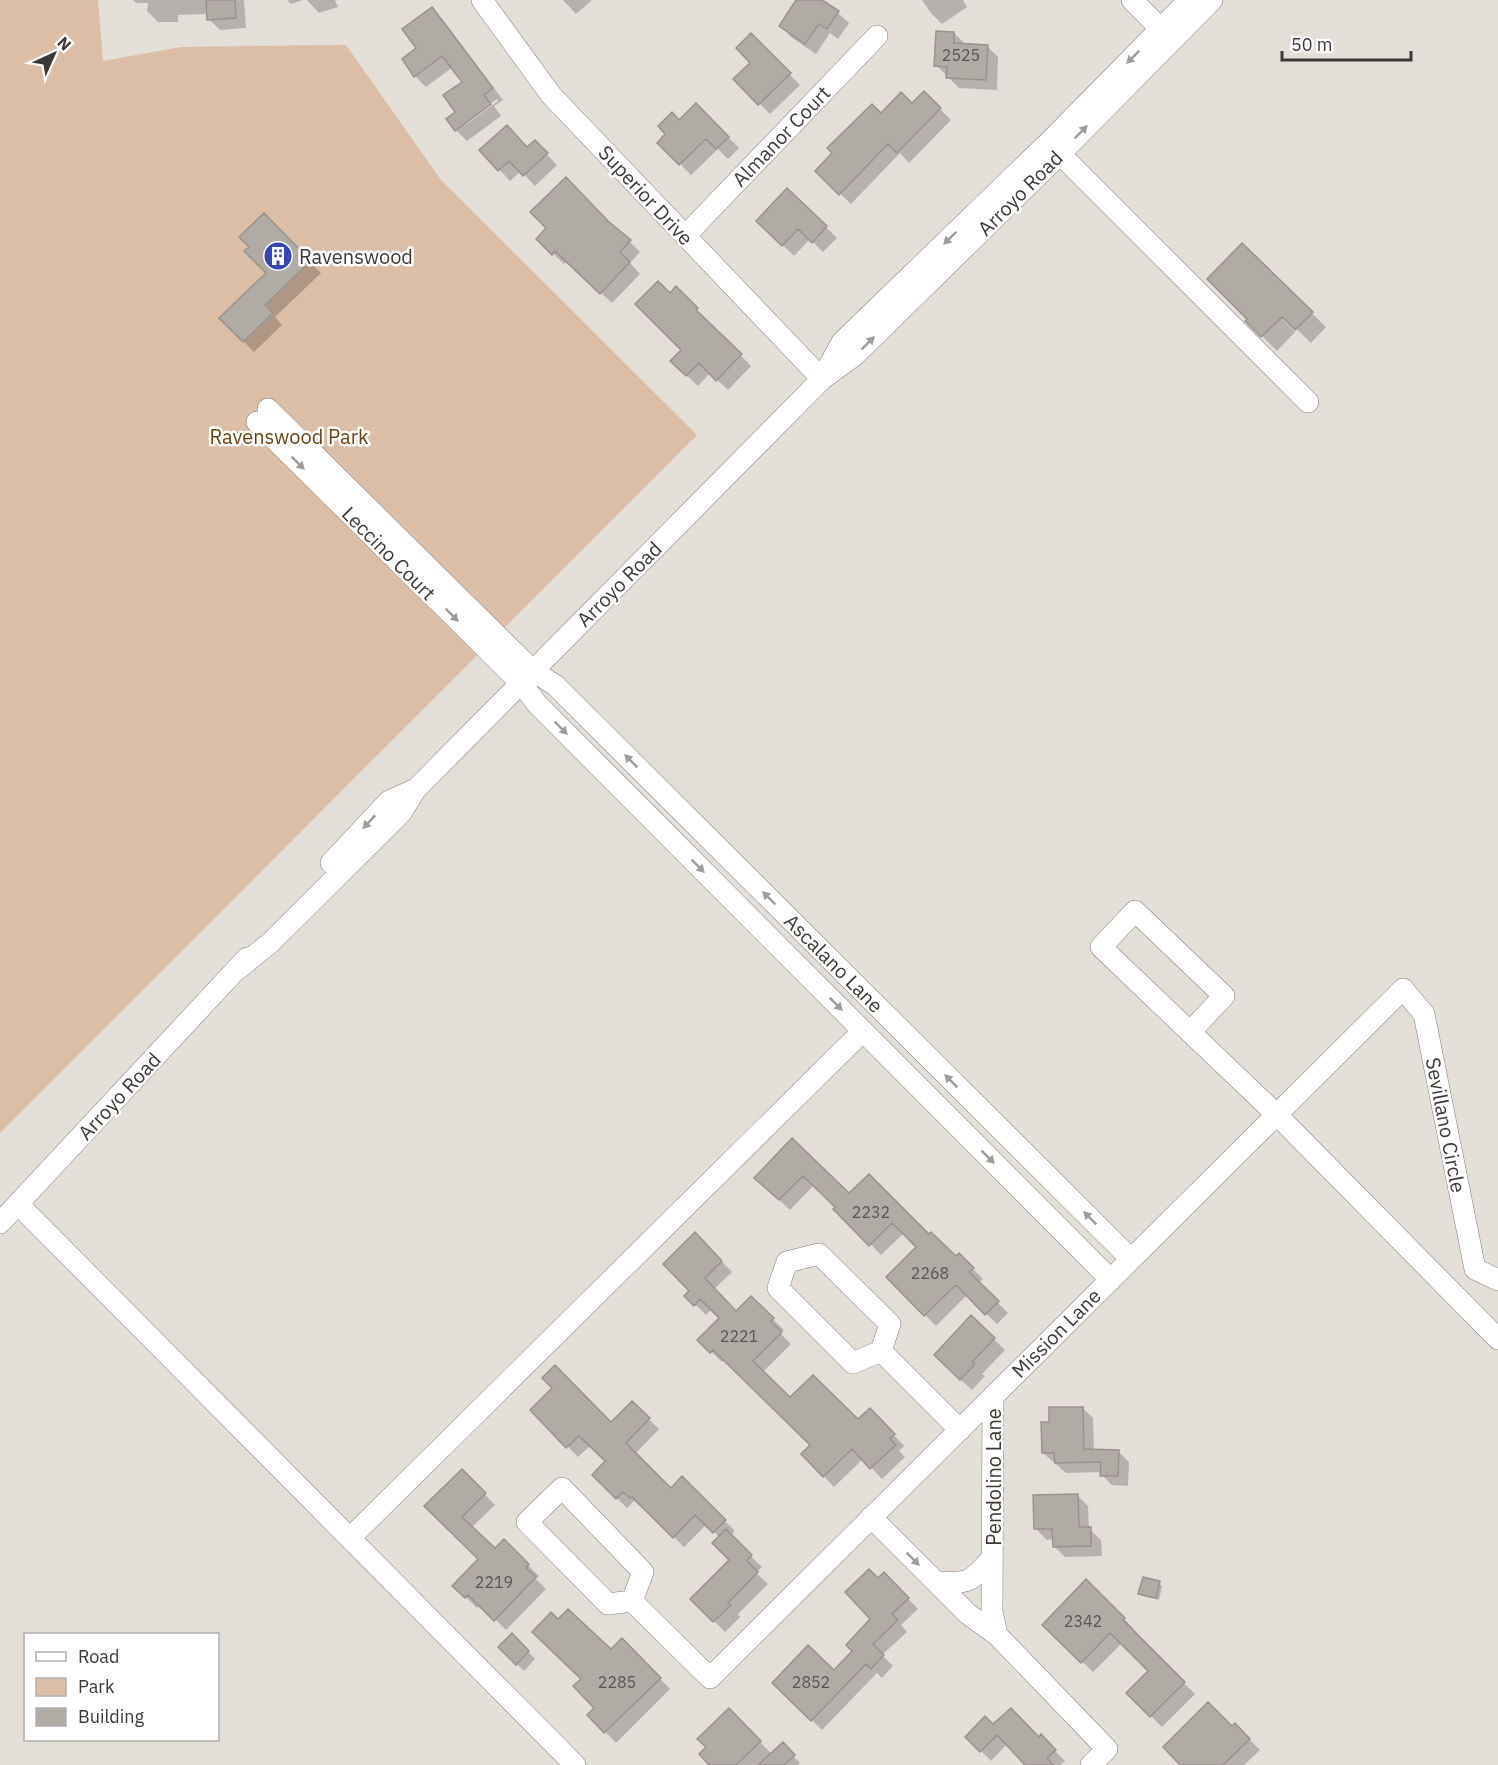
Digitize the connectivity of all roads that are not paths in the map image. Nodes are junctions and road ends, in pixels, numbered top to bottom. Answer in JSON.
{"nodes":[{"id":1,"x":482,"y":0,"type":"edge"},
{"id":2,"x":1132,"y":0,"type":"edge"},
{"id":3,"x":1189,"y":0,"type":"edge"},
{"id":4,"x":1212,"y":0,"type":"edge"},
{"id":5,"x":1167,"y":34,"type":"junction"},
{"id":6,"x":878,"y":36,"type":"dead end"},
{"id":7,"x":1054,"y":148,"type":"junction"},
{"id":8,"x":685,"y":236,"type":"junction"},
{"id":9,"x":822,"y":379,"type":"junction"},
{"id":10,"x":1308,"y":402,"type":"dead end"},
{"id":11,"x":263,"y":416,"type":"dead end"},
{"id":12,"x":528,"y":678,"type":"junction"},
{"id":13,"x":1403,"y":989,"type":"joint"},
{"id":14,"x":863,"y":1031,"type":"junction"},
{"id":15,"x":1190,"y":1032,"type":"junction"},
{"id":16,"x":1276,"y":1115,"type":"junction"},
{"id":17,"x":18,"y":1204,"type":"junction"},
{"id":18,"x":0,"y":1223,"type":"edge"},
{"id":19,"x":1131,"y":1259,"type":"junction"},
{"id":20,"x":1475,"y":1269,"type":"junction"},
{"id":21,"x":1111,"y":1280,"type":"junction"},
{"id":22,"x":1498,"y":1280,"type":"edge"},
{"id":23,"x":1440,"y":1281,"type":"junction"},
{"id":24,"x":1498,"y":1339,"type":"edge"},
{"id":25,"x":881,"y":1350,"type":"junction"},
{"id":26,"x":993,"y":1396,"type":"junction"},
{"id":27,"x":960,"y":1430,"type":"junction"},
{"id":28,"x":871,"y":1517,"type":"junction"},
{"id":29,"x":350,"y":1538,"type":"junction"},
{"id":30,"x":992,"y":1557,"type":"junction"},
{"id":31,"x":936,"y":1582,"type":"junction"},
{"id":32,"x":632,"y":1601,"type":"junction"},
{"id":33,"x":997,"y":1635,"type":"junction"},
{"id":34,"x":575,"y":1765,"type":"edge"},
{"id":35,"x":1091,"y":1765,"type":"edge"}],
"edges":[{"from":1,"to":8,"type":"street","name":"Superior Drive"},
{"from":2,"to":5,"type":"street"},
{"from":3,"to":5,"type":"street","name":"Arroyo Road"},
{"from":4,"to":5,"type":"street","name":"Arroyo Road"},
{"from":5,"to":7,"type":"street","name":"Arroyo Road"},
{"from":6,"to":8,"type":"street","name":"Almanor Court"},
{"from":7,"to":9,"type":"street","name":"Arroyo Road"},
{"from":7,"to":10,"type":"street"},
{"from":8,"to":9,"type":"street","name":"Superior Drive"},
{"from":9,"to":12,"type":"street","name":"Arroyo Road"},
{"from":11,"to":12,"type":"street","name":"Leccino Court"},
{"from":12,"to":14,"type":"street","name":"Ascalano Lane","one_way":true},
{"from":12,"to":17,"type":"street","name":"Arroyo Road"},
{"from":19,"to":12,"type":"street","name":"Ascalano Lane","one_way":true},
{"from":13,"to":16,"type":"street","name":"Mission Lane"},
{"from":13,"to":20,"type":"street","name":"Sevillano Circle"},
{"from":14,"to":21,"type":"street","name":"Ascalano Lane","one_way":true},
{"from":14,"to":29,"type":"street"},
{"from":15,"to":15,"type":"street"},
{"from":15,"to":16,"type":"street"},
{"from":16,"to":19,"type":"street","name":"Mission Lane"},
{"from":16,"to":23,"type":"street"},
{"from":17,"to":18,"type":"street","name":"Arroyo Road"},
{"from":17,"to":29,"type":"street"},
{"from":19,"to":21,"type":"street","name":"Mission Lane"},
{"from":20,"to":22,"type":"street"},
{"from":20,"to":23,"type":"street"},
{"from":21,"to":26,"type":"street","name":"Mission Lane"},
{"from":23,"to":24,"type":"street"},
{"from":25,"to":25,"type":"street"},
{"from":25,"to":27,"type":"street"},
{"from":26,"to":27,"type":"street","name":"Mission Lane"},
{"from":26,"to":30,"type":"street","name":"Pendolino Lane"},
{"from":27,"to":28,"type":"street","name":"Mission Lane"},
{"from":28,"to":31,"type":"street","one_way":true},
{"from":28,"to":32,"type":"street","name":"Mission Lane"},
{"from":29,"to":34,"type":"street"},
{"from":30,"to":31,"type":"street","name":"Pendolino Lane"},
{"from":30,"to":33,"type":"street","name":"Pendolino Lane"},
{"from":31,"to":33,"type":"street"},
{"from":32,"to":32,"type":"street"},
{"from":33,"to":35,"type":"street"}]}
